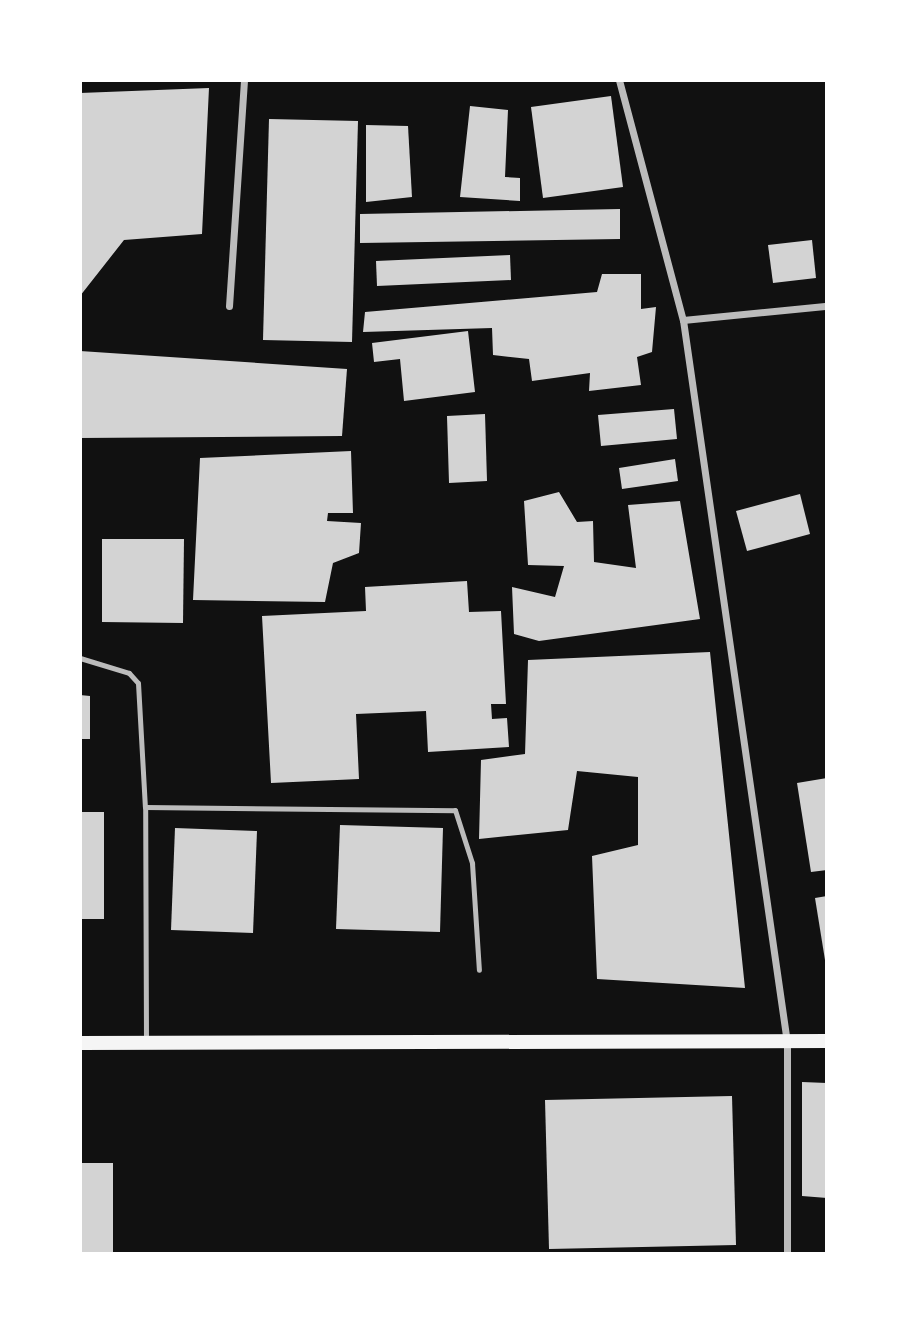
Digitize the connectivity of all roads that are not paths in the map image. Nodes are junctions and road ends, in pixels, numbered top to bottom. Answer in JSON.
{"nodes":[{"id":1,"x":244,"y":80,"type":"edge"},
{"id":2,"x":619,"y":80,"type":"edge"},
{"id":3,"x":229,"y":306,"type":"dead end"},
{"id":4,"x":827,"y":306,"type":"edge"},
{"id":5,"x":683,"y":320,"type":"junction"},
{"id":6,"x":80,"y":657,"type":"edge"},
{"id":7,"x":145,"y":807,"type":"junction"},
{"id":8,"x":479,"y":970,"type":"dead end"},
{"id":9,"x":827,"y":1041,"type":"edge"},
{"id":10,"x":80,"y":1043,"type":"edge"},
{"id":11,"x":146,"y":1043,"type":"junction"},
{"id":12,"x":787,"y":1043,"type":"junction"},
{"id":13,"x":787,"y":1254,"type":"edge"}],
"edges":[{"from":1,"to":3,"type":"street"},
{"from":2,"to":5,"type":"street"},
{"from":4,"to":5,"type":"street"},
{"from":5,"to":12,"type":"street"},
{"from":6,"to":7,"type":"lane"},
{"from":7,"to":8,"type":"lane"},
{"from":7,"to":11,"type":"lane"},
{"from":9,"to":12,"type":"main road"},
{"from":10,"to":11,"type":"main road"},
{"from":11,"to":12,"type":"main road"},
{"from":12,"to":13,"type":"street"}]}
